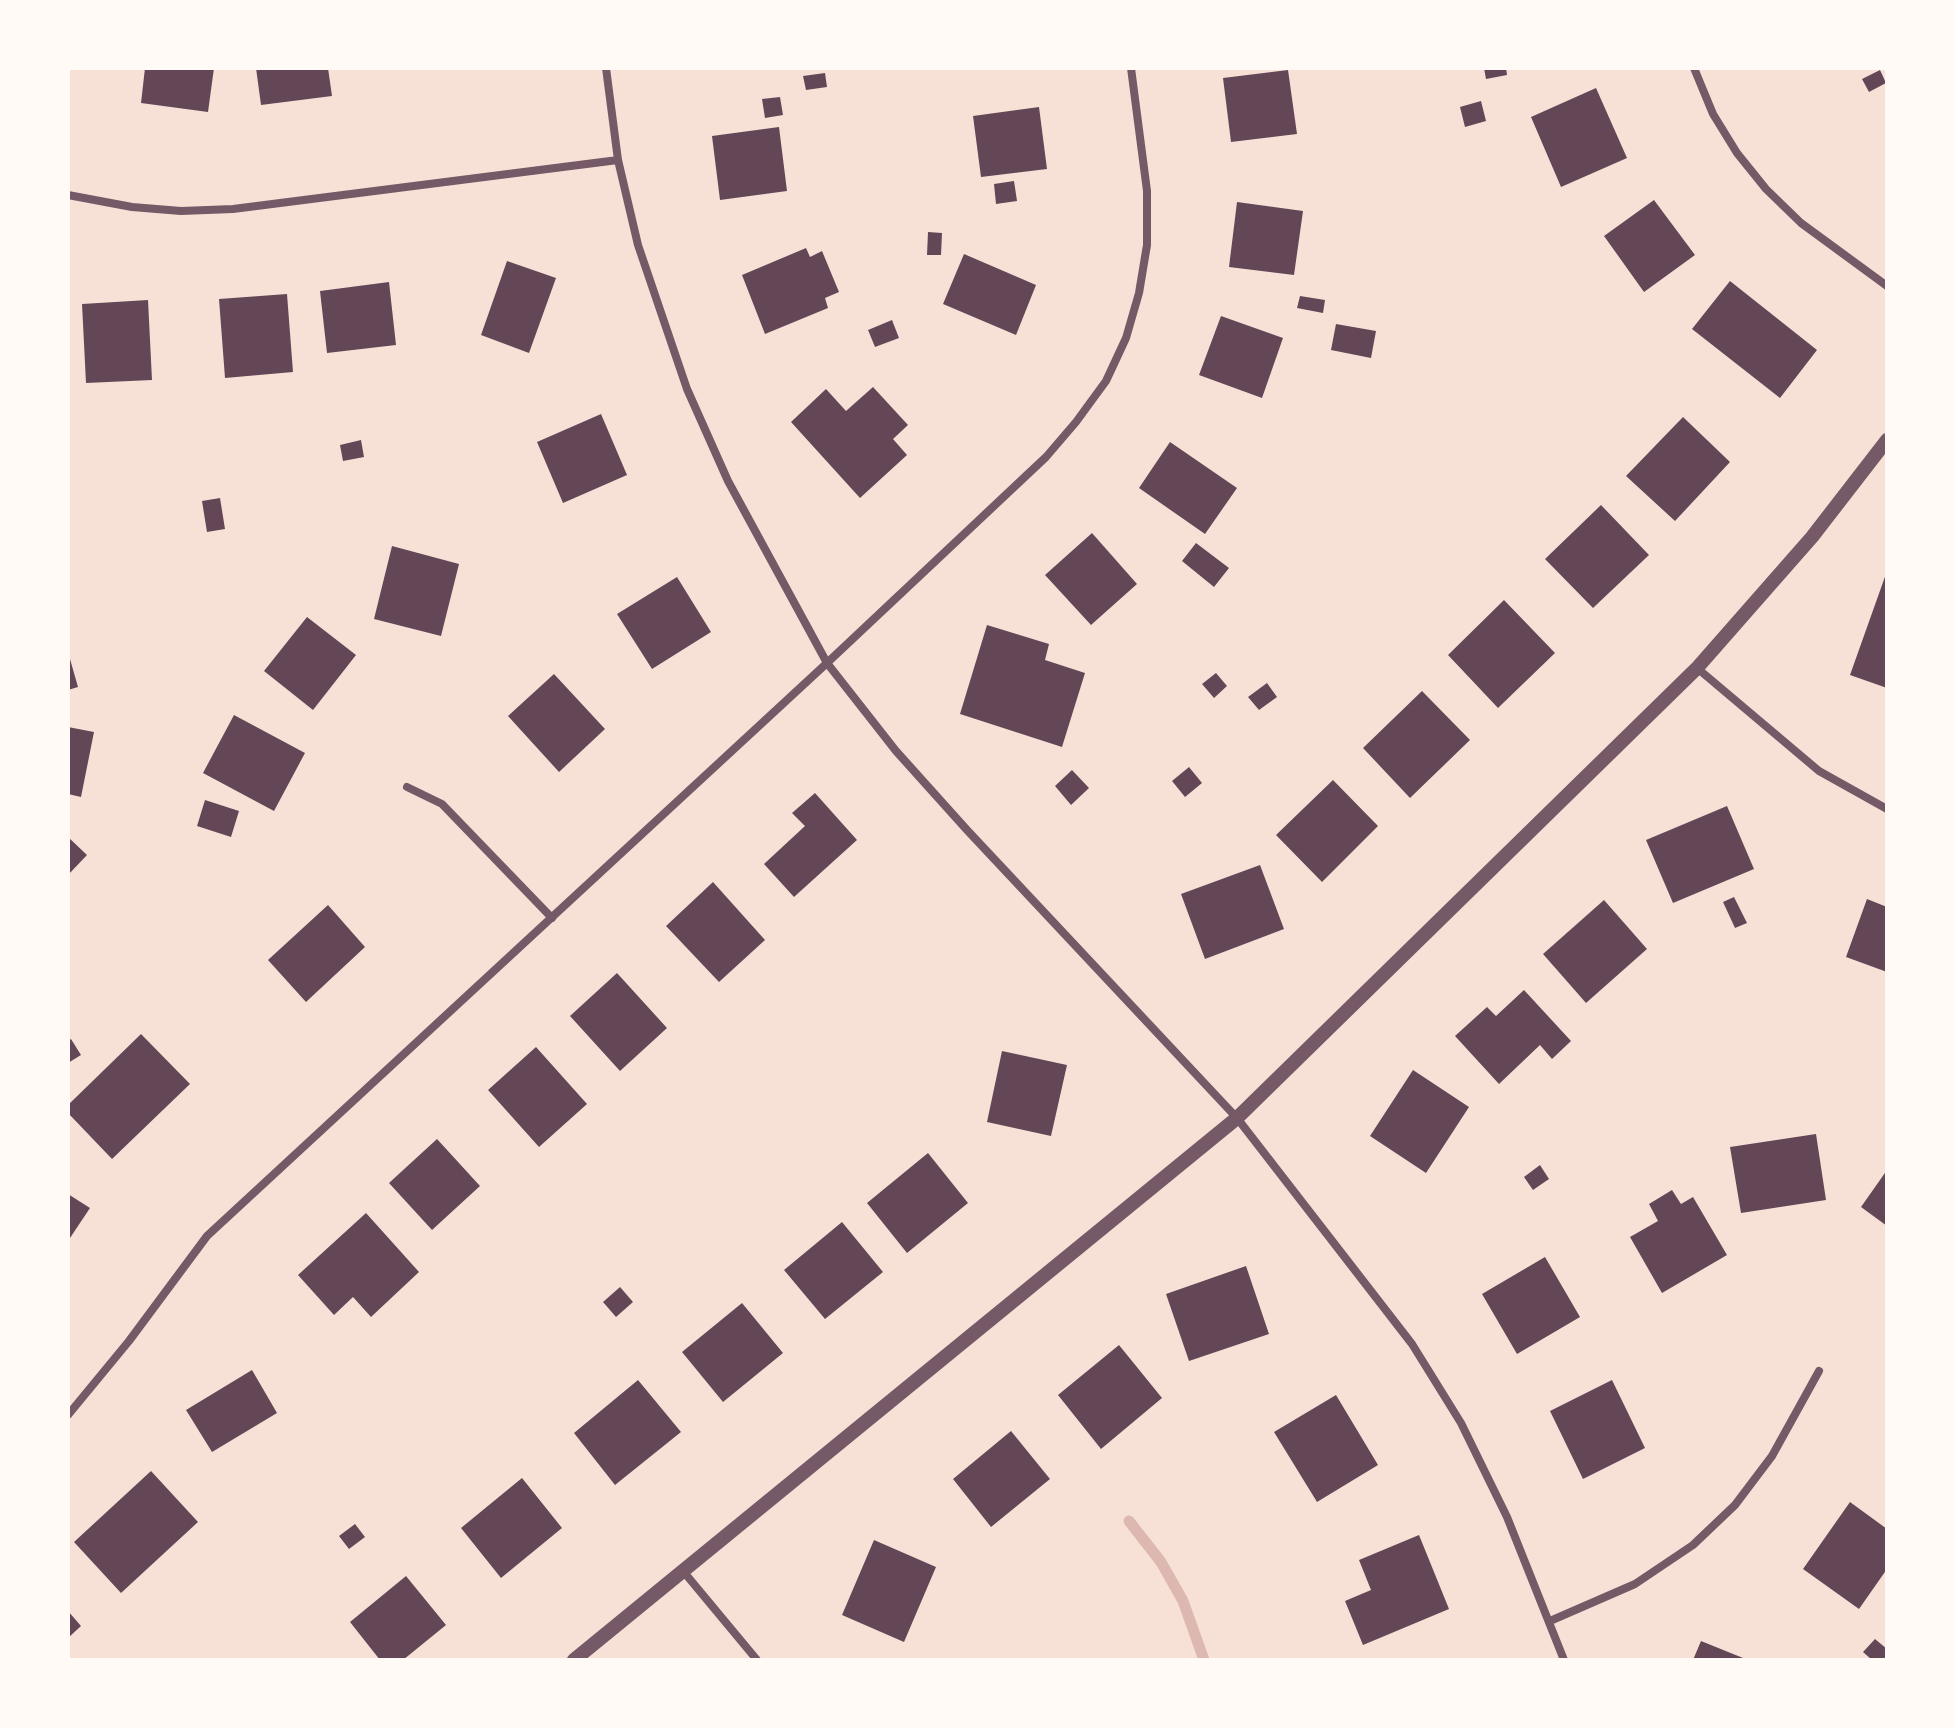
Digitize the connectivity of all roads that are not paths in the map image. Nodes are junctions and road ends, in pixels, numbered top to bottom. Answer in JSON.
{"nodes":[{"id":1,"x":606,"y":68,"type":"edge"},
{"id":2,"x":1131,"y":68,"type":"edge"},
{"id":3,"x":1694,"y":68,"type":"edge"},
{"id":4,"x":618,"y":160,"type":"junction"},
{"id":5,"x":68,"y":195,"type":"edge"},
{"id":6,"x":1887,"y":286,"type":"edge"},
{"id":7,"x":1887,"y":440,"type":"edge"},
{"id":8,"x":827,"y":663,"type":"junction"},
{"id":9,"x":1697,"y":668,"type":"junction"},
{"id":10,"x":407,"y":787,"type":"dead end"},
{"id":11,"x":1887,"y":809,"type":"edge"},
{"id":12,"x":552,"y":918,"type":"junction"},
{"id":13,"x":1237,"y":1118,"type":"junction"},
{"id":14,"x":1819,"y":1371,"type":"dead end"},
{"id":15,"x":68,"y":1415,"type":"edge"},
{"id":16,"x":683,"y":1571,"type":"junction"},
{"id":17,"x":1550,"y":1621,"type":"junction"},
{"id":18,"x":574,"y":1660,"type":"edge"},
{"id":19,"x":757,"y":1660,"type":"edge"},
{"id":20,"x":1564,"y":1660,"type":"edge"}],
"edges":[{"from":1,"to":4,"type":"street"},
{"from":2,"to":8,"type":"street"},
{"from":3,"to":6,"type":"street"},
{"from":4,"to":5,"type":"street"},
{"from":4,"to":8,"type":"street"},
{"from":7,"to":9,"type":"street"},
{"from":8,"to":12,"type":"street"},
{"from":8,"to":13,"type":"street"},
{"from":9,"to":11,"type":"street"},
{"from":9,"to":13,"type":"street"},
{"from":10,"to":12,"type":"street"},
{"from":12,"to":15,"type":"street"},
{"from":13,"to":16,"type":"street"},
{"from":13,"to":17,"type":"street"},
{"from":14,"to":17,"type":"street"},
{"from":16,"to":18,"type":"street"},
{"from":16,"to":19,"type":"street"},
{"from":17,"to":20,"type":"street"}]}
